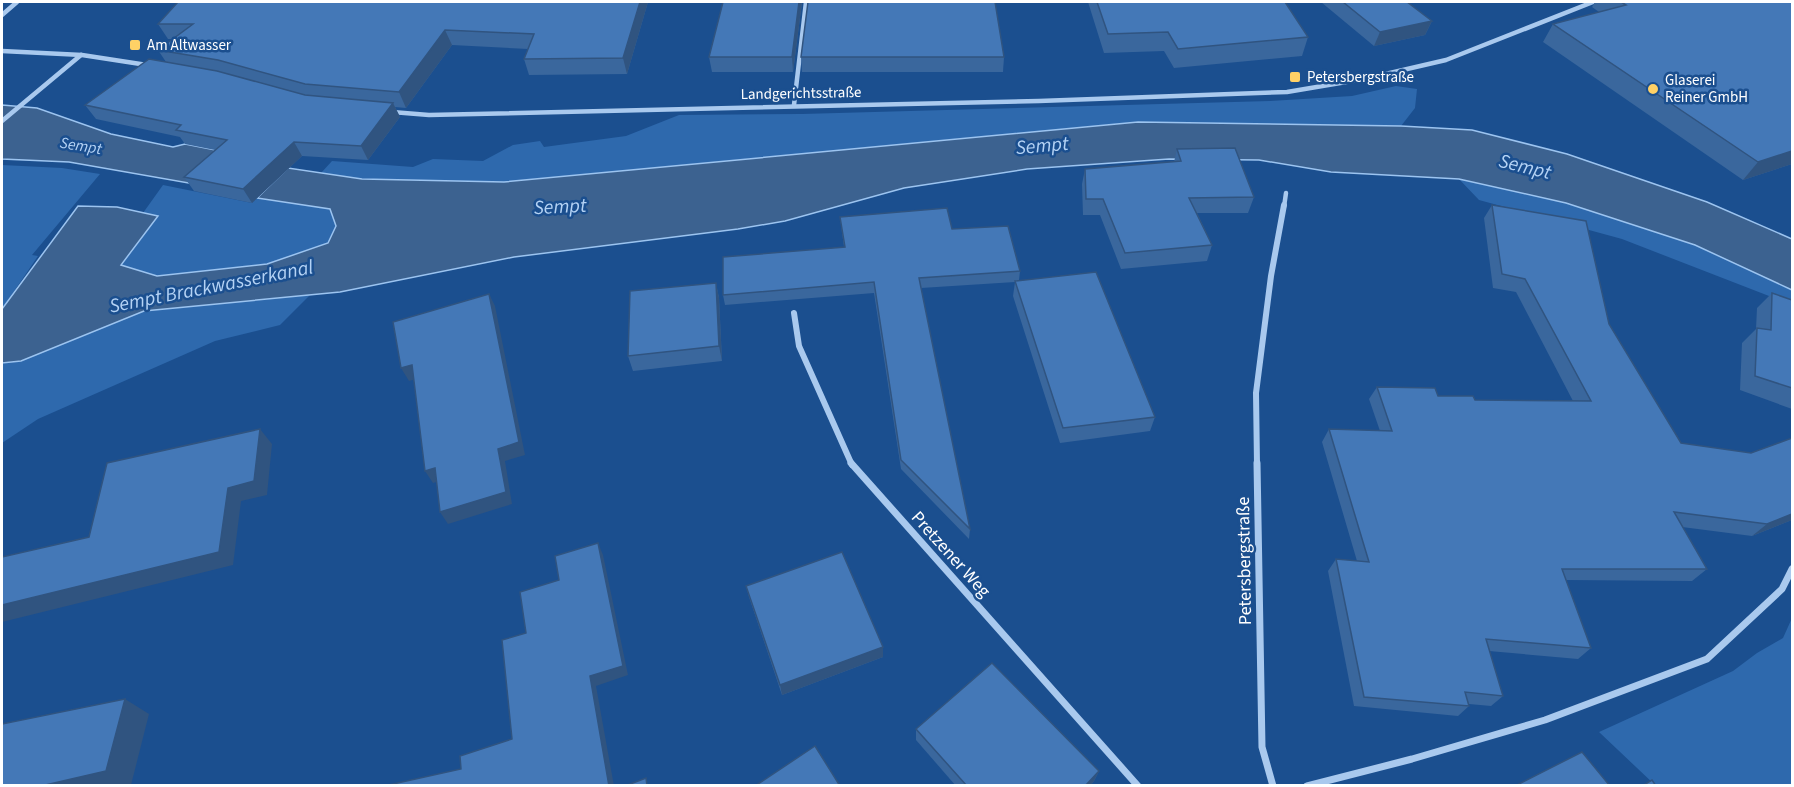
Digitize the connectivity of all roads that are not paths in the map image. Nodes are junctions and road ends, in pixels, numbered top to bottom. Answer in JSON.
{"nodes":[{"id":1,"x":16,"y":2,"type":"edge"},
{"id":2,"x":806,"y":2,"type":"edge"},
{"id":3,"x":1593,"y":2,"type":"edge"},
{"id":4,"x":2,"y":15,"type":"edge"},
{"id":5,"x":2,"y":51,"type":"edge"},
{"id":6,"x":82,"y":55,"type":"junction"},
{"id":7,"x":153,"y":66,"type":"edge"},
{"id":8,"x":794,"y":105,"type":"junction"},
{"id":9,"x":382,"y":111,"type":"edge"},
{"id":10,"x":2,"y":121,"type":"edge"},
{"id":11,"x":1286,"y":193,"type":"dead end"},
{"id":12,"x":794,"y":313,"type":"dead end"},
{"id":13,"x":1792,"y":569,"type":"edge"},
{"id":14,"x":1138,"y":786,"type":"edge"},
{"id":15,"x":1273,"y":786,"type":"edge"},
{"id":16,"x":1307,"y":786,"type":"edge"}],
"edges":[{"from":1,"to":4,"type":"street"},
{"from":2,"to":8,"type":"street"},
{"from":3,"to":8,"type":"street","name":"Landgerichtsstraße"},
{"from":5,"to":6,"type":"street"},
{"from":6,"to":7,"type":"street"},
{"from":6,"to":10,"type":"street"},
{"from":8,"to":9,"type":"street","name":"Landgerichtsstraße"},
{"from":11,"to":15,"type":"street","name":"Petersbergstraße"},
{"from":12,"to":14,"type":"street","name":"Pretzener Weg"},
{"from":13,"to":16,"type":"street"}]}
